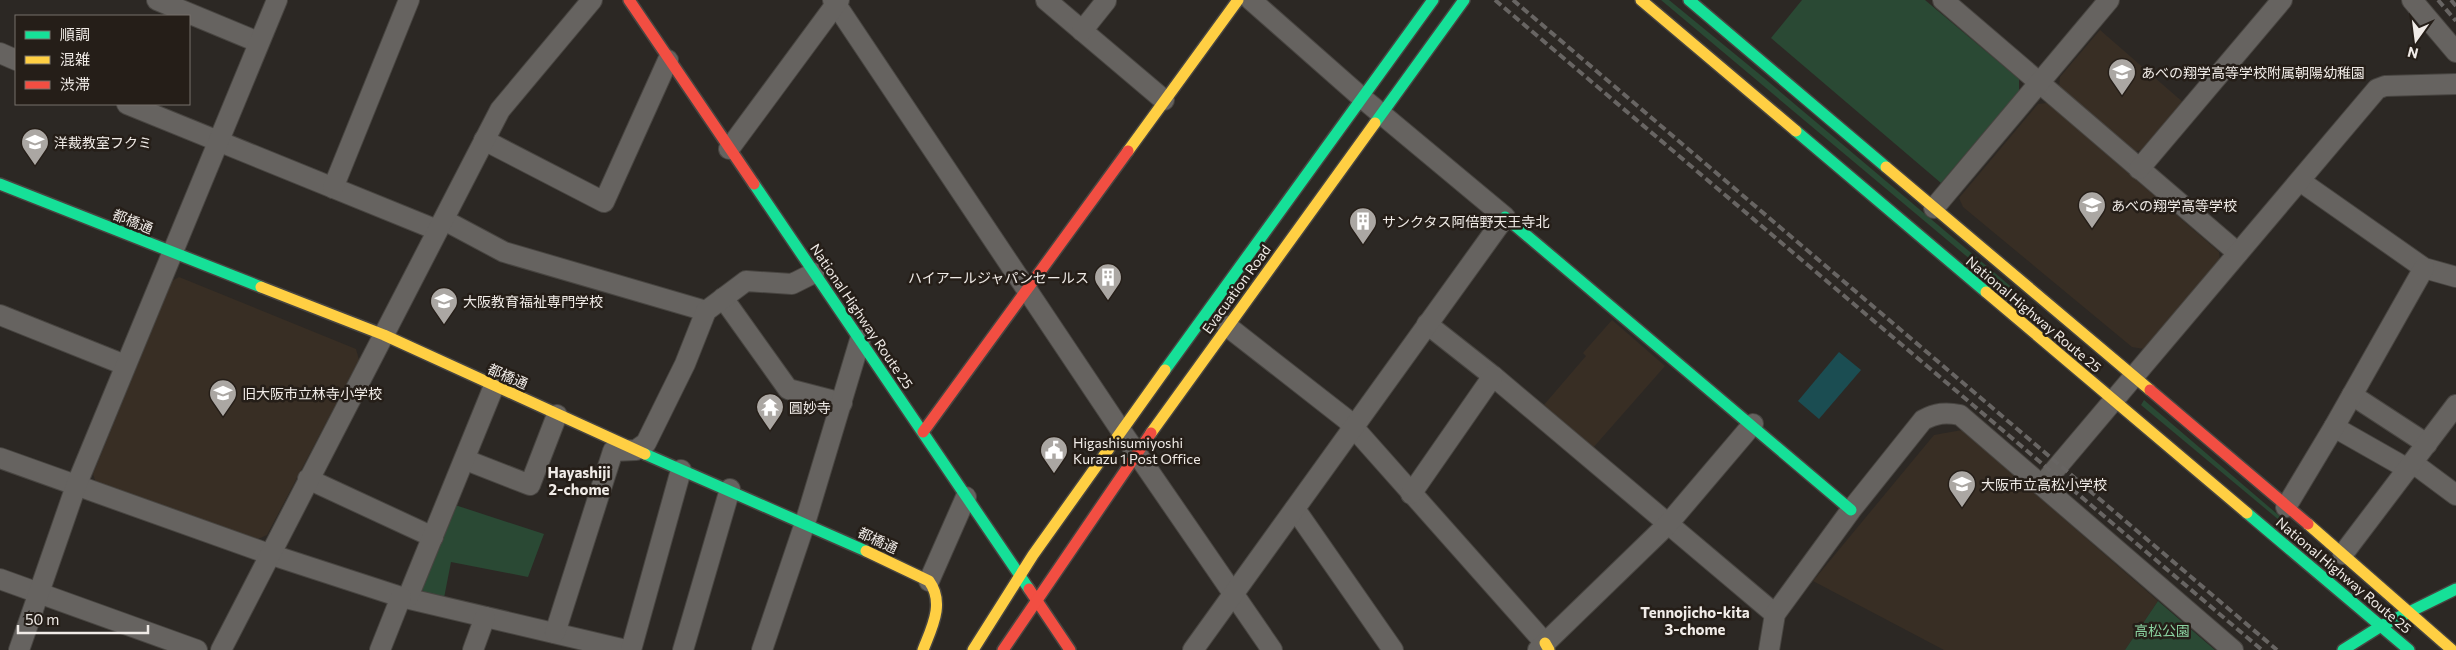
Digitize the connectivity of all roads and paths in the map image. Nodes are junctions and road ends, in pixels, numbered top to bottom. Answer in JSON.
{"nodes":[{"id":1,"x":157,"y":0,"type":"edge"},
{"id":2,"x":277,"y":0,"type":"edge"},
{"id":3,"x":409,"y":0,"type":"edge"},
{"id":4,"x":592,"y":0,"type":"edge"},
{"id":5,"x":629,"y":0,"type":"edge"},
{"id":6,"x":1046,"y":0,"type":"edge"},
{"id":7,"x":1238,"y":0,"type":"edge"},
{"id":8,"x":1251,"y":0,"type":"edge"},
{"id":9,"x":1433,"y":0,"type":"edge"},
{"id":10,"x":1464,"y":0,"type":"edge"},
{"id":11,"x":1641,"y":0,"type":"edge"},
{"id":12,"x":1689,"y":0,"type":"edge"},
{"id":13,"x":1943,"y":0,"type":"edge"},
{"id":14,"x":2109,"y":0,"type":"edge"},
{"id":15,"x":2282,"y":0,"type":"edge"},
{"id":16,"x":2412,"y":0,"type":"edge"},
{"id":17,"x":1106,"y":1,"type":"dead end"},
{"id":18,"x":836,"y":2,"type":"edge"},
{"id":19,"x":1082,"y":30,"type":"junction"},
{"id":20,"x":258,"y":42,"type":"junction"},
{"id":21,"x":2456,"y":52,"type":"edge"},
{"id":22,"x":0,"y":54,"type":"edge"},
{"id":23,"x":15,"y":60,"type":"edge"},
{"id":24,"x":668,"y":60,"type":"junction"},
{"id":25,"x":2039,"y":82,"type":"junction"},
{"id":26,"x":2456,"y":84,"type":"edge"},
{"id":27,"x":1361,"y":96,"type":"junction"},
{"id":28,"x":1164,"y":100,"type":"junction"},
{"id":29,"x":129,"y":105,"type":"edge"},
{"id":30,"x":1381,"y":113,"type":"junction"},
{"id":31,"x":484,"y":140,"type":"junction"},
{"id":32,"x":220,"y":142,"type":"junction"},
{"id":33,"x":729,"y":149,"type":"junction"},
{"id":34,"x":2139,"y":169,"type":"junction"},
{"id":35,"x":2300,"y":181,"type":"junction"},
{"id":36,"x":0,"y":184,"type":"edge"},
{"id":37,"x":333,"y":188,"type":"junction"},
{"id":38,"x":1934,"y":208,"type":"junction"},
{"id":39,"x":1505,"y":218,"type":"junction"},
{"id":40,"x":440,"y":225,"type":"junction"},
{"id":41,"x":172,"y":253,"type":"junction"},
{"id":42,"x":2238,"y":253,"type":"junction"},
{"id":43,"x":2424,"y":268,"type":"junction"},
{"id":44,"x":814,"y":272,"type":"junction"},
{"id":45,"x":2456,"y":277,"type":"edge"},
{"id":46,"x":1028,"y":288,"type":"junction"},
{"id":47,"x":724,"y":298,"type":"junction"},
{"id":48,"x":706,"y":311,"type":"junction"},
{"id":49,"x":0,"y":315,"type":"edge"},
{"id":50,"x":1427,"y":324,"type":"junction"},
{"id":51,"x":1227,"y":326,"type":"junction"},
{"id":52,"x":384,"y":335,"type":"junction"},
{"id":53,"x":860,"y":340,"type":"junction"},
{"id":54,"x":125,"y":364,"type":"junction"},
{"id":55,"x":1493,"y":376,"type":"junction"},
{"id":56,"x":2133,"y":378,"type":"junction"},
{"id":57,"x":494,"y":386,"type":"junction"},
{"id":58,"x":2352,"y":395,"type":"junction"},
{"id":59,"x":2114,"y":402,"type":"junction"},
{"id":60,"x":842,"y":403,"type":"junction"},
{"id":61,"x":2456,"y":405,"type":"edge"},
{"id":62,"x":557,"y":415,"type":"junction"},
{"id":63,"x":1752,"y":424,"type":"junction"},
{"id":64,"x":2334,"y":427,"type":"junction"},
{"id":65,"x":1353,"y":430,"type":"junction"},
{"id":66,"x":923,"y":432,"type":"junction"},
{"id":67,"x":1122,"y":432,"type":"junction"},
{"id":68,"x":2427,"y":444,"type":"junction"},
{"id":69,"x":636,"y":450,"type":"junction"},
{"id":70,"x":1138,"y":454,"type":"junction"},
{"id":71,"x":0,"y":458,"type":"edge"},
{"id":72,"x":466,"y":460,"type":"junction"},
{"id":73,"x":2411,"y":466,"type":"junction"},
{"id":74,"x":681,"y":470,"type":"junction"},
{"id":75,"x":308,"y":479,"type":"junction"},
{"id":76,"x":2042,"y":485,"type":"junction"},
{"id":77,"x":76,"y":486,"type":"junction"},
{"id":78,"x":730,"y":489,"type":"junction"},
{"id":79,"x":1411,"y":494,"type":"junction"},
{"id":80,"x":2456,"y":495,"type":"edge"},
{"id":81,"x":966,"y":497,"type":"junction"},
{"id":82,"x":2286,"y":507,"type":"junction"},
{"id":83,"x":1295,"y":509,"type":"junction"},
{"id":84,"x":1851,"y":510,"type":"junction"},
{"id":85,"x":805,"y":523,"type":"junction"},
{"id":86,"x":1668,"y":524,"type":"junction"},
{"id":87,"x":433,"y":537,"type":"junction"},
{"id":88,"x":269,"y":554,"type":"junction"},
{"id":89,"x":2343,"y":554,"type":"junction"},
{"id":90,"x":1020,"y":574,"type":"junction"},
{"id":91,"x":0,"y":579,"type":"edge"},
{"id":92,"x":929,"y":581,"type":"junction"},
{"id":93,"x":2456,"y":589,"type":"edge"},
{"id":94,"x":37,"y":592,"type":"junction"},
{"id":95,"x":1233,"y":593,"type":"junction"},
{"id":96,"x":404,"y":597,"type":"junction"},
{"id":97,"x":1036,"y":600,"type":"junction"},
{"id":98,"x":2408,"y":612,"type":"junction"},
{"id":99,"x":1775,"y":614,"type":"junction"},
{"id":100,"x":485,"y":617,"type":"junction"},
{"id":101,"x":2381,"y":626,"type":"junction"},
{"id":102,"x":555,"y":634,"type":"junction"},
{"id":103,"x":587,"y":645,"type":"edge"},
{"id":104,"x":1544,"y":648,"type":"edge"},
{"id":105,"x":19,"y":650,"type":"edge"},
{"id":106,"x":197,"y":650,"type":"edge"},
{"id":107,"x":221,"y":650,"type":"edge"},
{"id":108,"x":380,"y":650,"type":"edge"},
{"id":109,"x":473,"y":650,"type":"edge"},
{"id":110,"x":626,"y":650,"type":"edge"},
{"id":111,"x":631,"y":650,"type":"edge"},
{"id":112,"x":683,"y":650,"type":"edge"},
{"id":113,"x":762,"y":650,"type":"edge"},
{"id":114,"x":923,"y":650,"type":"edge"},
{"id":115,"x":973,"y":650,"type":"edge"},
{"id":116,"x":1003,"y":650,"type":"edge"},
{"id":117,"x":1070,"y":650,"type":"edge"},
{"id":118,"x":1193,"y":650,"type":"edge"},
{"id":119,"x":1272,"y":650,"type":"edge"},
{"id":120,"x":1393,"y":650,"type":"edge"},
{"id":121,"x":1769,"y":650,"type":"edge"},
{"id":122,"x":2233,"y":650,"type":"edge"},
{"id":123,"x":2343,"y":650,"type":"edge"},
{"id":124,"x":2409,"y":650,"type":"edge"},
{"id":125,"x":2452,"y":650,"type":"edge"}],
"edges":[{"from":1,"to":20,"type":"street"},
{"from":2,"to":20,"type":"street"},
{"from":3,"to":37,"type":"street"},
{"from":4,"to":31,"type":"street"},
{"from":5,"to":24,"type":"main road","name":"National Highway Route 25"},
{"from":6,"to":19,"type":"street"},
{"from":7,"to":28,"type":"main road"},
{"from":8,"to":27,"type":"street"},
{"from":9,"to":27,"type":"main road","name":"Evacuation Road"},
{"from":10,"to":30,"type":"main road","name":"Evacuation Road"},
{"from":11,"to":59,"type":"main road","name":"National Highway Route 25"},
{"from":12,"to":38,"type":"main road","name":"National Highway Route 25"},
{"from":13,"to":25,"type":"street"},
{"from":14,"to":25,"type":"street"},
{"from":15,"to":34,"type":"street"},
{"from":16,"to":21,"type":"street"},
{"from":17,"to":19,"type":"street"},
{"from":18,"to":33,"type":"street"},
{"from":18,"to":46,"type":"street"},
{"from":19,"to":28,"type":"street"},
{"from":20,"to":32,"type":"street"},
{"from":22,"to":23,"type":"street"},
{"from":24,"to":31,"type":"street"},
{"from":24,"to":33,"type":"main road","name":"National Highway Route 25"},
{"from":25,"to":34,"type":"street"},
{"from":25,"to":38,"type":"street"},
{"from":26,"to":35,"type":"street"},
{"from":27,"to":30,"type":"street"},
{"from":27,"to":67,"type":"main road","name":"Evacuation Road"},
{"from":28,"to":46,"type":"main road"},
{"from":29,"to":32,"type":"street"},
{"from":30,"to":39,"type":"street"},
{"from":30,"to":51,"type":"main road","name":"Evacuation Road"},
{"from":31,"to":40,"type":"street"},
{"from":32,"to":37,"type":"street"},
{"from":32,"to":41,"type":"street"},
{"from":33,"to":44,"type":"main road","name":"National Highway Route 25"},
{"from":34,"to":42,"type":"street"},
{"from":35,"to":42,"type":"street"},
{"from":35,"to":43,"type":"street"},
{"from":36,"to":41,"type":"main road","name":"都橋通"},
{"from":37,"to":40,"type":"street"},
{"from":38,"to":56,"type":"main road","name":"National Highway Route 25"},
{"from":39,"to":50,"type":"street"},
{"from":39,"to":63,"type":"main road"},
{"from":40,"to":48,"type":"street"},
{"from":40,"to":52,"type":"street"},
{"from":41,"to":52,"type":"main road","name":"都橋通"},
{"from":41,"to":54,"type":"street"},
{"from":42,"to":56,"type":"street"},
{"from":43,"to":45,"type":"street"},
{"from":43,"to":58,"type":"street"},
{"from":44,"to":47,"type":"street"},
{"from":44,"to":53,"type":"main road","name":"National Highway Route 25"},
{"from":46,"to":66,"type":"main road"},
{"from":46,"to":67,"type":"street"},
{"from":47,"to":48,"type":"street"},
{"from":47,"to":60,"type":"street"},
{"from":48,"to":69,"type":"street"},
{"from":49,"to":54,"type":"street"},
{"from":50,"to":55,"type":"street"},
{"from":50,"to":65,"type":"street"},
{"from":51,"to":65,"type":"street"},
{"from":51,"to":70,"type":"main road","name":"Evacuation Road"},
{"from":52,"to":57,"type":"main road","name":"都橋通"},
{"from":52,"to":75,"type":"street"},
{"from":53,"to":60,"type":"street"},
{"from":53,"to":66,"type":"main road","name":"National Highway Route 25"},
{"from":54,"to":77,"type":"street"},
{"from":55,"to":79,"type":"street"},
{"from":55,"to":86,"type":"street"},
{"from":56,"to":59,"type":"street"},
{"from":56,"to":82,"type":"main road","name":"National Highway Route 25"},
{"from":57,"to":62,"type":"main road","name":"都橋通"},
{"from":57,"to":72,"type":"street"},
{"from":58,"to":64,"type":"street"},
{"from":58,"to":68,"type":"street"},
{"from":59,"to":76,"type":"street"},
{"from":59,"to":101,"type":"main road","name":"National Highway Route 25"},
{"from":60,"to":85,"type":"street"},
{"from":61,"to":68,"type":"street"},
{"from":62,"to":69,"type":"main road","name":"都橋通"},
{"from":62,"to":72,"type":"street"},
{"from":63,"to":84,"type":"main road"},
{"from":63,"to":86,"type":"street"},
{"from":64,"to":73,"type":"street"},
{"from":64,"to":82,"type":"street"},
{"from":65,"to":79,"type":"street"},
{"from":65,"to":83,"type":"street"},
{"from":66,"to":81,"type":"main road","name":"National Highway Route 25"},
{"from":67,"to":70,"type":"street"},
{"from":67,"to":90,"type":"main road","name":"Evacuation Road"},
{"from":68,"to":73,"type":"street"},
{"from":69,"to":74,"type":"main road","name":"都橋通"},
{"from":69,"to":102,"type":"street"},
{"from":70,"to":95,"type":"street"},
{"from":70,"to":97,"type":"main road","name":"Evacuation Road"},
{"from":71,"to":77,"type":"street"},
{"from":72,"to":87,"type":"street"},
{"from":73,"to":80,"type":"street"},
{"from":73,"to":89,"type":"street"},
{"from":74,"to":78,"type":"main road","name":"都橋通"},
{"from":74,"to":111,"type":"street"},
{"from":75,"to":87,"type":"street"},
{"from":75,"to":88,"type":"street"},
{"from":76,"to":84,"type":"street"},
{"from":76,"to":122,"type":"street"},
{"from":77,"to":88,"type":"street"},
{"from":77,"to":94,"type":"street"},
{"from":78,"to":85,"type":"main road","name":"都橋通"},
{"from":78,"to":112,"type":"street"},
{"from":79,"to":104,"type":"street"},
{"from":81,"to":90,"type":"main road","name":"National Highway Route 25"},
{"from":81,"to":92,"type":"street"},
{"from":82,"to":89,"type":"main road","name":"National Highway Route 25"},
{"from":83,"to":95,"type":"street"},
{"from":83,"to":120,"type":"street"},
{"from":84,"to":99,"type":"street"},
{"from":85,"to":92,"type":"main road","name":"都橋通"},
{"from":85,"to":113,"type":"street"},
{"from":86,"to":99,"type":"street"},
{"from":86,"to":104,"type":"street"},
{"from":87,"to":96,"type":"street"},
{"from":88,"to":96,"type":"street"},
{"from":88,"to":107,"type":"street"},
{"from":89,"to":98,"type":"main road","name":"National Highway Route 25"},
{"from":90,"to":97,"type":"main road","name":"National Highway Route 25"},
{"from":90,"to":115,"type":"main road","name":"Evacuation Road"},
{"from":91,"to":94,"type":"street"},
{"from":92,"to":114,"type":"main road"},
{"from":93,"to":98,"type":"main road"},
{"from":94,"to":105,"type":"street"},
{"from":94,"to":106,"type":"street"},
{"from":95,"to":118,"type":"street"},
{"from":95,"to":119,"type":"street"},
{"from":96,"to":100,"type":"street"},
{"from":96,"to":108,"type":"street"},
{"from":97,"to":116,"type":"main road","name":"Evacuation Road"},
{"from":97,"to":117,"type":"main road","name":"National Highway Route 25"},
{"from":98,"to":101,"type":"main road"},
{"from":98,"to":125,"type":"main road","name":"National Highway Route 25"},
{"from":99,"to":121,"type":"street"},
{"from":100,"to":102,"type":"street"},
{"from":100,"to":109,"type":"street"},
{"from":101,"to":123,"type":"main road"},
{"from":101,"to":124,"type":"main road","name":"National Highway Route 25"},
{"from":102,"to":103,"type":"street"},
{"from":103,"to":110,"type":"street"}]}
